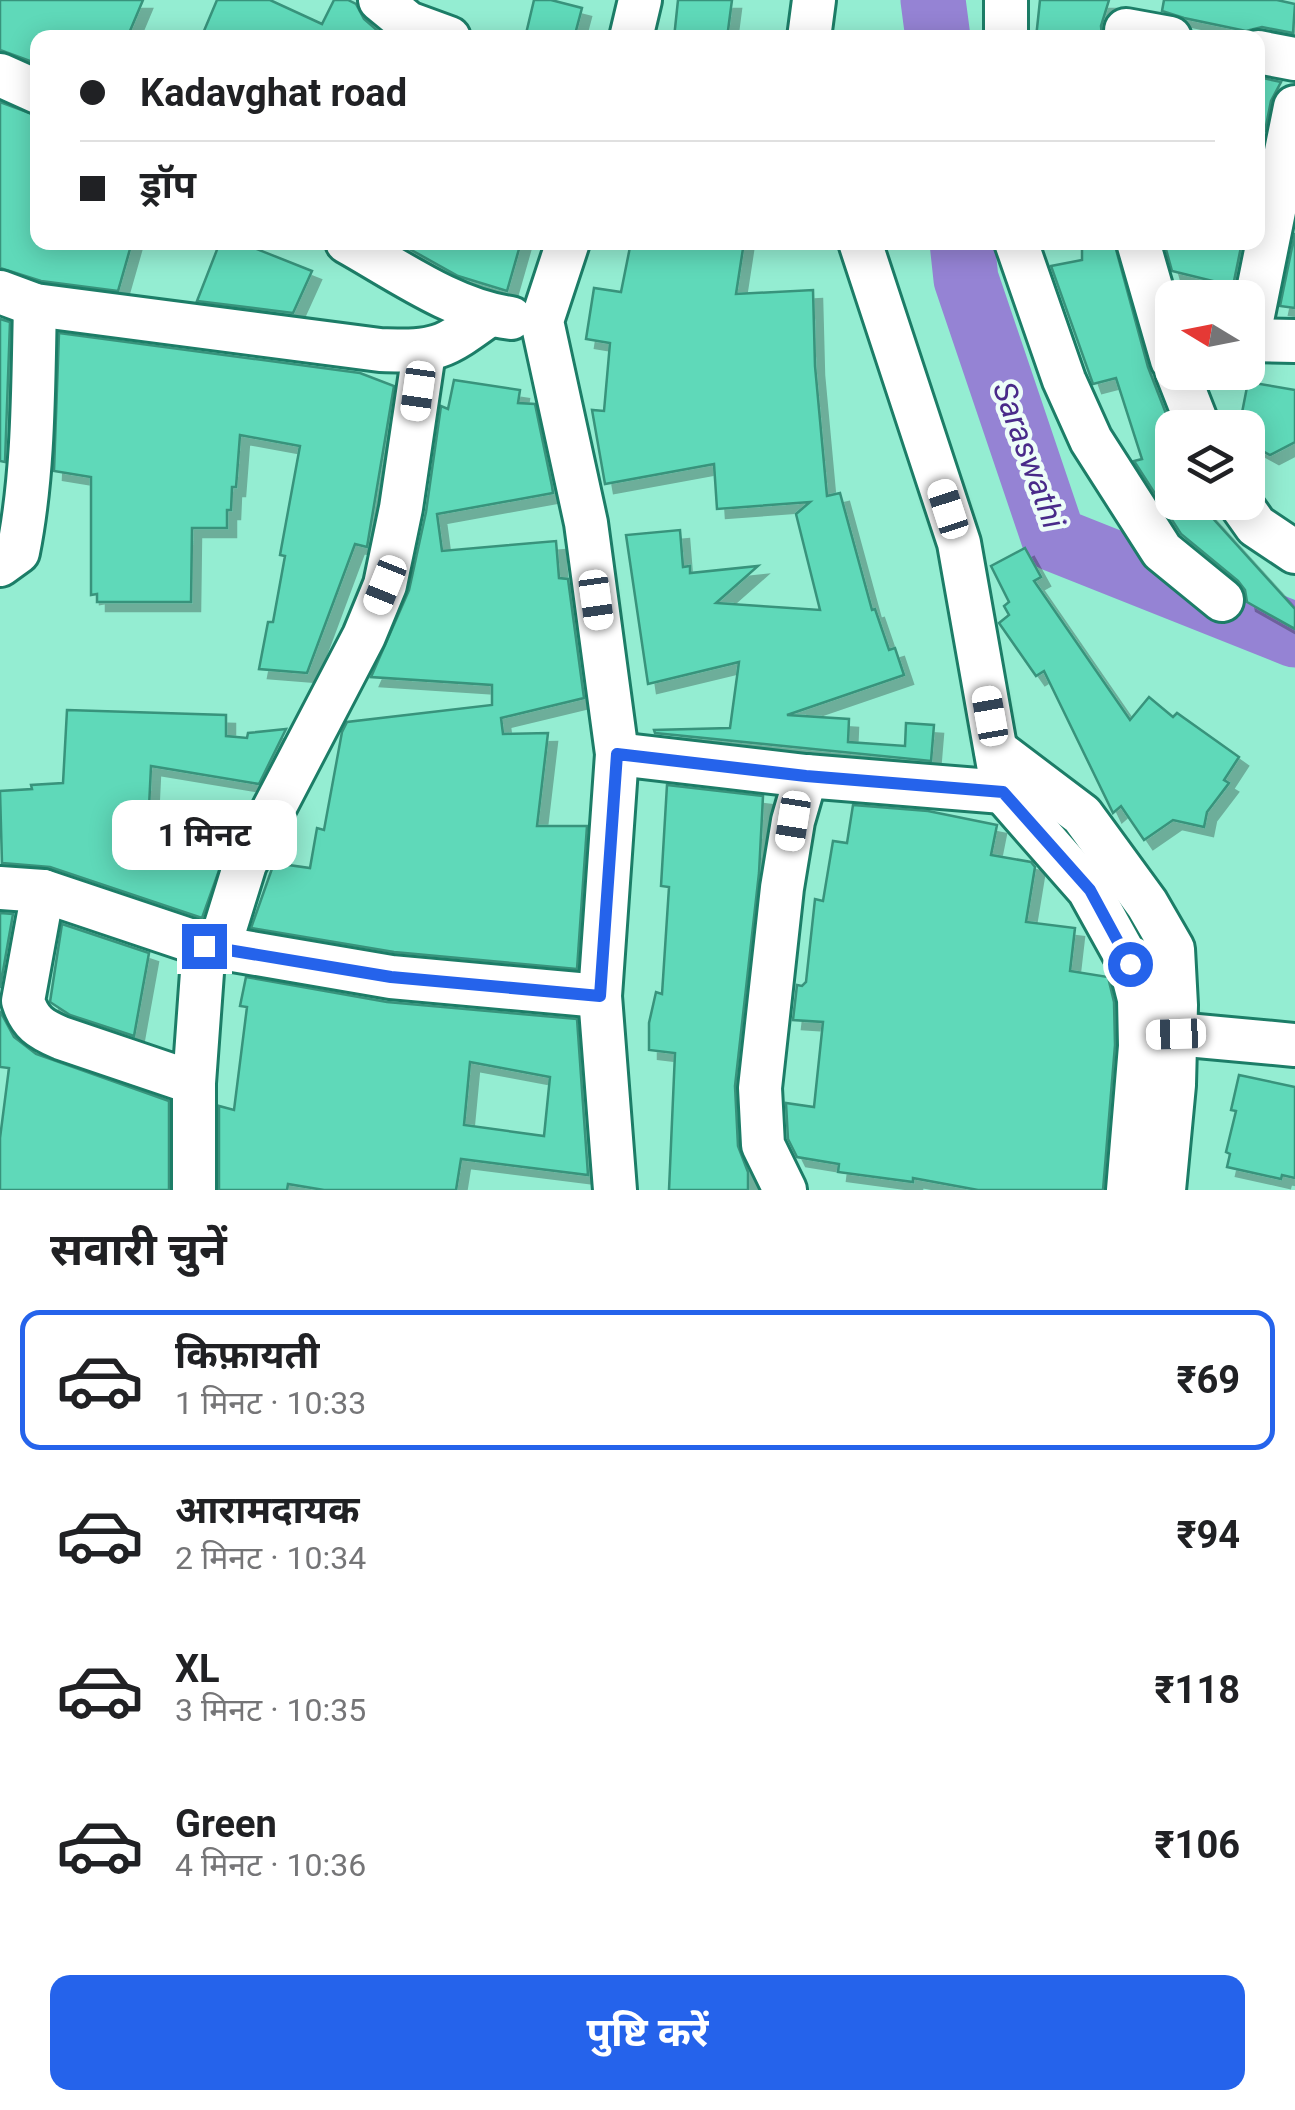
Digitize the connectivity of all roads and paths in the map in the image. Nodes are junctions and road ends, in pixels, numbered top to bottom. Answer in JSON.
{"nodes":[{"id":1,"x":380,"y":0,"type":"edge"},
{"id":2,"x":640,"y":0,"type":"edge"},
{"id":3,"x":814,"y":0,"type":"edge"},
{"id":4,"x":1006,"y":0,"type":"edge"},
{"id":5,"x":429,"y":30,"type":"edge"},
{"id":6,"x":634,"y":30,"type":"edge"},
{"id":7,"x":810,"y":30,"type":"edge"},
{"id":8,"x":1006,"y":30,"type":"edge"},
{"id":9,"x":1265,"y":53,"type":"edge"},
{"id":10,"x":1295,"y":59,"type":"edge"},
{"id":11,"x":0,"y":76,"type":"edge"},
{"id":12,"x":30,"y":89,"type":"edge"},
{"id":13,"x":1295,"y":107,"type":"edge"},
{"id":14,"x":361,"y":250,"type":"edge"},
{"id":15,"x":565,"y":250,"type":"edge"},
{"id":16,"x":863,"y":250,"type":"edge"},
{"id":17,"x":1019,"y":250,"type":"edge"},
{"id":18,"x":1140,"y":250,"type":"edge"},
{"id":19,"x":1260,"y":280,"type":"edge"},
{"id":20,"x":18,"y":298,"type":"edge"},
{"id":21,"x":1155,"y":298,"type":"edge"},
{"id":22,"x":489,"y":316,"type":"junction"},
{"id":23,"x":542,"y":321,"type":"junction"},
{"id":24,"x":1265,"y":340,"type":"edge"},
{"id":25,"x":1295,"y":341,"type":"edge"},
{"id":26,"x":424,"y":352,"type":"junction"},
{"id":27,"x":1252,"y":520,"type":"edge"},
{"id":28,"x":1295,"y":552,"type":"edge"},
{"id":29,"x":0,"y":565,"type":"edge"},
{"id":30,"x":1222,"y":600,"type":"dead end"},
{"id":31,"x":996,"y":750,"type":"junction"},
{"id":32,"x":617,"y":754,"type":"junction"},
{"id":33,"x":806,"y":776,"type":"junction"},
{"id":34,"x":1003,"y":792,"type":"junction"},
{"id":35,"x":0,"y":888,"type":"edge"},
{"id":36,"x":44,"y":891,"type":"junction"},
{"id":37,"x":212,"y":947,"type":"junction"},
{"id":38,"x":600,"y":996,"type":"junction"},
{"id":39,"x":1157,"y":1035,"type":"junction"},
{"id":40,"x":1295,"y":1045,"type":"edge"},
{"id":41,"x":194,"y":1083,"type":"junction"},
{"id":42,"x":194,"y":1190,"type":"edge"},
{"id":43,"x":615,"y":1190,"type":"edge"},
{"id":44,"x":785,"y":1190,"type":"edge"},
{"id":45,"x":1128,"y":1190,"type":"edge"},
{"id":46,"x":1164,"y":1190,"type":"edge"}],
"edges":[{"from":1,"to":5,"type":"street"},
{"from":2,"to":6,"type":"street"},
{"from":3,"to":7,"type":"street"},
{"from":4,"to":8,"type":"street"},
{"from":9,"to":10,"type":"street"},
{"from":11,"to":12,"type":"street"},
{"from":13,"to":19,"type":"street"},
{"from":14,"to":22,"type":"street"},
{"from":15,"to":23,"type":"street"},
{"from":16,"to":31,"type":"street"},
{"from":17,"to":30,"type":"street"},
{"from":18,"to":21,"type":"street"},
{"from":20,"to":26,"type":"street"},
{"from":20,"to":29,"type":"street"},
{"from":22,"to":23,"type":"street"},
{"from":22,"to":26,"type":"street"},
{"from":23,"to":32,"type":"street"},
{"from":24,"to":25,"type":"street"},
{"from":26,"to":37,"type":"street"},
{"from":27,"to":28,"type":"street"},
{"from":31,"to":34,"type":"street"},
{"from":31,"to":39,"type":"street"},
{"from":32,"to":33,"type":"street"},
{"from":32,"to":38,"type":"street"},
{"from":33,"to":34,"type":"street"},
{"from":33,"to":44,"type":"street"},
{"from":34,"to":39,"type":"street"},
{"from":35,"to":36,"type":"street"},
{"from":36,"to":37,"type":"street"},
{"from":36,"to":41,"type":"street"},
{"from":37,"to":38,"type":"street"},
{"from":37,"to":41,"type":"street"},
{"from":38,"to":43,"type":"street"},
{"from":39,"to":40,"type":"street"},
{"from":39,"to":45,"type":"street"},
{"from":39,"to":46,"type":"street"},
{"from":41,"to":42,"type":"street"}]}
